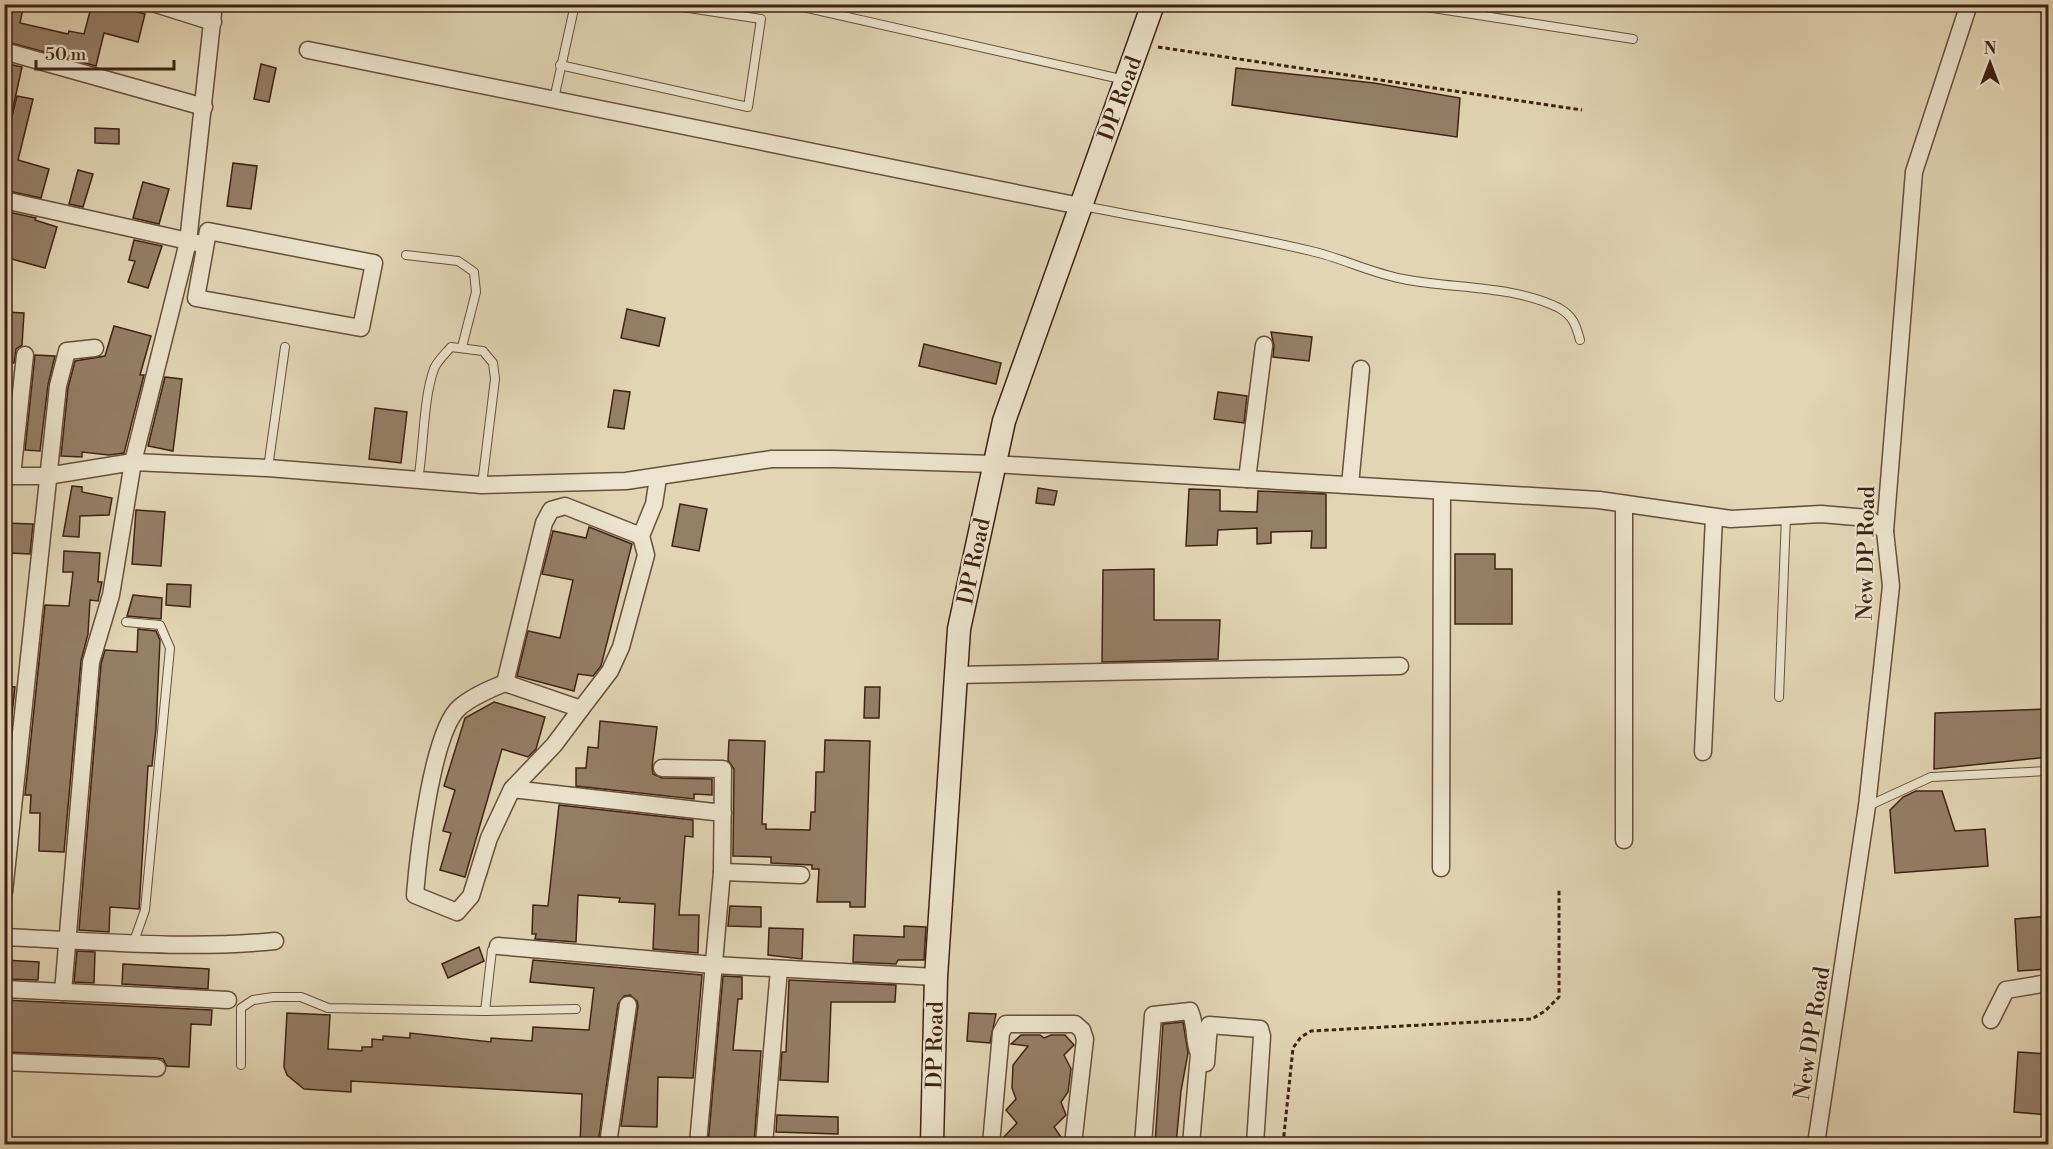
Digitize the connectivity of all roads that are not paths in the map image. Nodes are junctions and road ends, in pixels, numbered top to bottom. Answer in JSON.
{"nodes":[{"id":1,"x":156,"y":4,"type":"edge"},
{"id":2,"x":214,"y":4,"type":"edge"},
{"id":3,"x":574,"y":4,"type":"edge"},
{"id":4,"x":663,"y":4,"type":"edge"},
{"id":5,"x":790,"y":4,"type":"edge"},
{"id":6,"x":1153,"y":4,"type":"edge"},
{"id":7,"x":1407,"y":4,"type":"edge"},
{"id":8,"x":1969,"y":4,"type":"edge"},
{"id":9,"x":213,"y":22,"type":"junction"},
{"id":10,"x":1634,"y":39,"type":"dead end"},
{"id":11,"x":308,"y":50,"type":"dead end"},
{"id":12,"x":4,"y":51,"type":"edge"},
{"id":13,"x":560,"y":65,"type":"junction"},
{"id":14,"x":1126,"y":80,"type":"junction"},
{"id":15,"x":554,"y":99,"type":"junction"},
{"id":16,"x":204,"y":107,"type":"junction"},
{"id":17,"x":4,"y":200,"type":"edge"},
{"id":18,"x":1080,"y":206,"type":"junction"},
{"id":19,"x":188,"y":242,"type":"junction"},
{"id":20,"x":206,"y":245,"type":"junction"},
{"id":21,"x":406,"y":255,"type":"dead end"},
{"id":22,"x":1580,"y":340,"type":"dead end"},
{"id":23,"x":1264,"y":345,"type":"dead end"},
{"id":24,"x":285,"y":347,"type":"dead end"},
{"id":25,"x":462,"y":347,"type":"junction"},
{"id":26,"x":95,"y":348,"type":"dead end"},
{"id":27,"x":26,"y":355,"type":"dead end"},
{"id":28,"x":1361,"y":369,"type":"dead end"},
{"id":29,"x":134,"y":462,"type":"junction"},
{"id":30,"x":993,"y":464,"type":"junction"},
{"id":31,"x":268,"y":468,"type":"junction"},
{"id":32,"x":8,"y":476,"type":"edge"},
{"id":33,"x":47,"y":476,"type":"junction"},
{"id":34,"x":658,"y":478,"type":"junction"},
{"id":35,"x":1247,"y":479,"type":"junction"},
{"id":36,"x":418,"y":480,"type":"junction"},
{"id":37,"x":482,"y":485,"type":"junction"},
{"id":38,"x":1350,"y":485,"type":"junction"},
{"id":39,"x":1442,"y":491,"type":"junction"},
{"id":40,"x":1624,"y":504,"type":"junction"},
{"id":41,"x":1786,"y":516,"type":"junction"},
{"id":42,"x":1714,"y":517,"type":"junction"},
{"id":43,"x":1885,"y":531,"type":"junction"},
{"id":44,"x":641,"y":536,"type":"junction"},
{"id":45,"x":126,"y":622,"type":"dead end"},
{"id":46,"x":956,"y":666,"type":"junction"},
{"id":47,"x":1400,"y":666,"type":"dead end"},
{"id":48,"x":505,"y":683,"type":"junction"},
{"id":49,"x":1779,"y":697,"type":"dead end"},
{"id":50,"x":581,"y":709,"type":"junction"},
{"id":51,"x":1703,"y":752,"type":"dead end"},
{"id":52,"x":662,"y":768,"type":"dead end"},
{"id":53,"x":2049,"y":771,"type":"edge"},
{"id":54,"x":512,"y":789,"type":"junction"},
{"id":55,"x":1867,"y":806,"type":"junction"},
{"id":56,"x":723,"y":813,"type":"junction"},
{"id":57,"x":1623,"y":840,"type":"dead end"},
{"id":58,"x":1441,"y":868,"type":"dead end"},
{"id":59,"x":722,"y":872,"type":"junction"},
{"id":60,"x":801,"y":875,"type":"dead end"},
{"id":61,"x":4,"y":892,"type":"edge"},
{"id":62,"x":4,"y":938,"type":"edge"},
{"id":63,"x":69,"y":940,"type":"junction"},
{"id":64,"x":275,"y":941,"type":"dead end"},
{"id":65,"x":133,"y":944,"type":"junction"},
{"id":66,"x":498,"y":946,"type":"joint"},
{"id":67,"x":714,"y":965,"type":"junction"},
{"id":68,"x":779,"y":969,"type":"junction"},
{"id":69,"x":936,"y":977,"type":"junction"},
{"id":70,"x":2049,"y":983,"type":"edge"},
{"id":71,"x":4,"y":989,"type":"edge"},
{"id":72,"x":63,"y":992,"type":"junction"},
{"id":73,"x":228,"y":1000,"type":"dead end"},
{"id":74,"x":628,"y":1005,"type":"dead end"},
{"id":75,"x":576,"y":1010,"type":"dead end"},
{"id":76,"x":485,"y":1011,"type":"junction"},
{"id":77,"x":1991,"y":1020,"type":"dead end"},
{"id":78,"x":4,"y":1062,"type":"edge"},
{"id":79,"x":241,"y":1065,"type":"dead end"},
{"id":80,"x":158,"y":1068,"type":"dead end"},
{"id":81,"x":608,"y":1144,"type":"edge"},
{"id":82,"x":698,"y":1144,"type":"edge"},
{"id":83,"x":764,"y":1144,"type":"edge"},
{"id":84,"x":932,"y":1144,"type":"edge"},
{"id":85,"x":991,"y":1144,"type":"edge"},
{"id":86,"x":1073,"y":1144,"type":"edge"},
{"id":87,"x":1143,"y":1144,"type":"edge"},
{"id":88,"x":1191,"y":1144,"type":"edge"},
{"id":89,"x":1199,"y":1144,"type":"edge"},
{"id":90,"x":1255,"y":1144,"type":"edge"},
{"id":91,"x":1816,"y":1144,"type":"edge"}],
"edges":[{"from":1,"to":9,"type":"street"},
{"from":2,"to":9,"type":"street"},
{"from":3,"to":13,"type":"lane"},
{"from":4,"to":13,"type":"lane"},
{"from":5,"to":14,"type":"lane"},
{"from":6,"to":14,"type":"street","name":"DP Road"},
{"from":7,"to":10,"type":"lane"},
{"from":8,"to":43,"type":"street","name":"New DP Road"},
{"from":9,"to":16,"type":"street"},
{"from":11,"to":15,"type":"street"},
{"from":12,"to":16,"type":"street"},
{"from":13,"to":15,"type":"lane"},
{"from":14,"to":18,"type":"street","name":"DP Road"},
{"from":15,"to":18,"type":"street"},
{"from":16,"to":19,"type":"street"},
{"from":17,"to":19,"type":"street"},
{"from":18,"to":22,"type":"lane"},
{"from":18,"to":30,"type":"street","name":"DP Road"},
{"from":19,"to":20,"type":"street"},
{"from":19,"to":29,"type":"street"},
{"from":20,"to":20,"type":"street"},
{"from":21,"to":25,"type":"lane"},
{"from":23,"to":35,"type":"street"},
{"from":24,"to":31,"type":"lane"},
{"from":25,"to":36,"type":"lane"},
{"from":25,"to":37,"type":"lane"},
{"from":26,"to":33,"type":"street"},
{"from":27,"to":32,"type":"street"},
{"from":28,"to":38,"type":"street"},
{"from":29,"to":31,"type":"street"},
{"from":29,"to":33,"type":"street"},
{"from":29,"to":63,"type":"street"},
{"from":30,"to":34,"type":"street"},
{"from":30,"to":35,"type":"street"},
{"from":30,"to":46,"type":"street","name":"DP Road"},
{"from":31,"to":36,"type":"street"},
{"from":32,"to":33,"type":"street"},
{"from":33,"to":61,"type":"street"},
{"from":34,"to":37,"type":"street"},
{"from":34,"to":44,"type":"street"},
{"from":35,"to":38,"type":"street"},
{"from":36,"to":37,"type":"street"},
{"from":38,"to":39,"type":"street"},
{"from":39,"to":40,"type":"street"},
{"from":39,"to":58,"type":"street"},
{"from":40,"to":42,"type":"street"},
{"from":40,"to":57,"type":"street"},
{"from":41,"to":42,"type":"street"},
{"from":41,"to":43,"type":"street"},
{"from":41,"to":49,"type":"lane"},
{"from":42,"to":51,"type":"street"},
{"from":43,"to":55,"type":"street","name":"New DP Road"},
{"from":44,"to":48,"type":"street"},
{"from":44,"to":50,"type":"street"},
{"from":45,"to":65,"type":"lane"},
{"from":46,"to":47,"type":"street"},
{"from":46,"to":69,"type":"street","name":"DP Road"},
{"from":48,"to":50,"type":"street"},
{"from":48,"to":54,"type":"street"},
{"from":50,"to":54,"type":"street"},
{"from":52,"to":56,"type":"street"},
{"from":53,"to":55,"type":"lane"},
{"from":54,"to":56,"type":"street"},
{"from":55,"to":91,"type":"street","name":"New DP Road"},
{"from":56,"to":59,"type":"street"},
{"from":59,"to":60,"type":"street"},
{"from":59,"to":67,"type":"street"},
{"from":62,"to":63,"type":"street"},
{"from":63,"to":65,"type":"street"},
{"from":63,"to":72,"type":"street"},
{"from":64,"to":65,"type":"street"},
{"from":66,"to":67,"type":"street"},
{"from":66,"to":76,"type":"lane"},
{"from":67,"to":68,"type":"street"},
{"from":67,"to":82,"type":"street"},
{"from":68,"to":69,"type":"street"},
{"from":68,"to":83,"type":"street"},
{"from":69,"to":84,"type":"street","name":"DP Road"},
{"from":70,"to":77,"type":"street"},
{"from":71,"to":72,"type":"street"},
{"from":72,"to":73,"type":"street"},
{"from":74,"to":81,"type":"street"},
{"from":75,"to":76,"type":"lane"},
{"from":76,"to":79,"type":"lane"},
{"from":78,"to":80,"type":"street"},
{"from":85,"to":86,"type":"street"},
{"from":87,"to":88,"type":"street"},
{"from":89,"to":90,"type":"street"}]}
